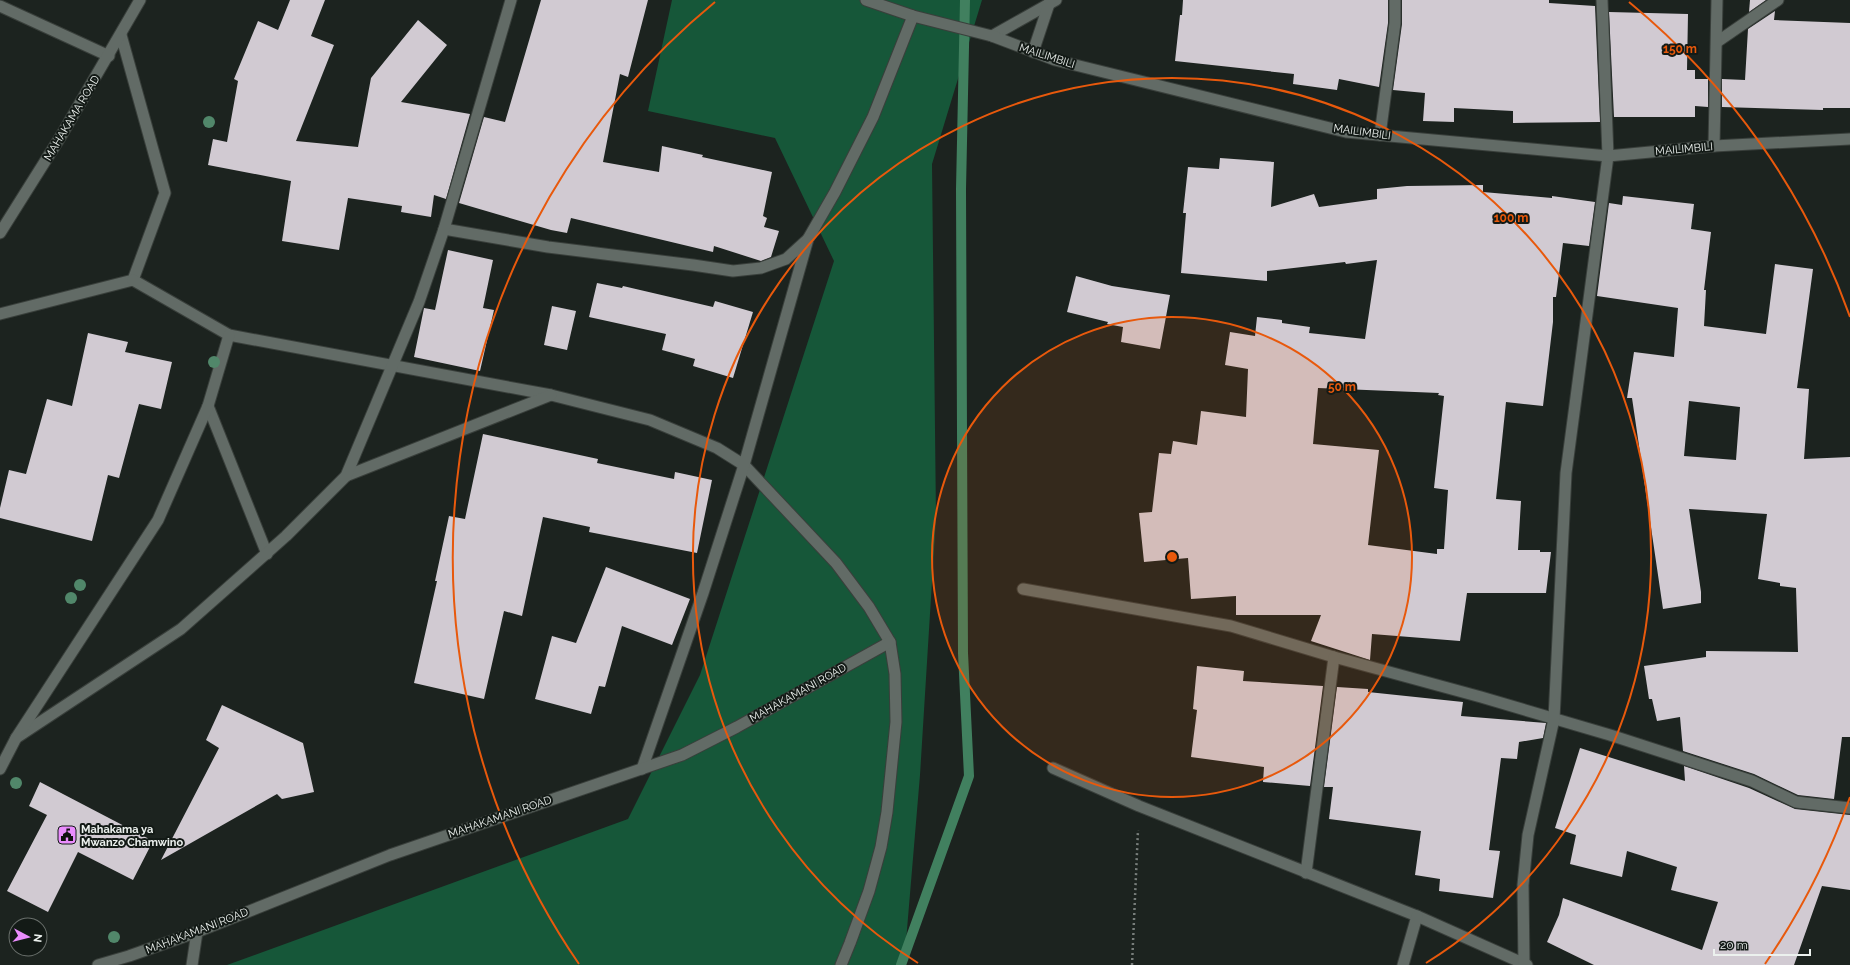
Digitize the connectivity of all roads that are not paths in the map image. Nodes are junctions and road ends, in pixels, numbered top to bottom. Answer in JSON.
{"nodes":[{"id":1,"x":140,"y":0,"type":"edge"},
{"id":2,"x":511,"y":0,"type":"edge"},
{"id":3,"x":866,"y":0,"type":"edge"},
{"id":4,"x":1395,"y":0,"type":"edge"},
{"id":5,"x":1602,"y":0,"type":"edge"},
{"id":6,"x":1717,"y":0,"type":"edge"},
{"id":7,"x":1778,"y":0,"type":"edge"},
{"id":8,"x":1052,"y":1,"type":"edge"},
{"id":9,"x":0,"y":6,"type":"edge"},
{"id":10,"x":914,"y":16,"type":"junction"},
{"id":11,"x":120,"y":35,"type":"junction"},
{"id":12,"x":992,"y":36,"type":"junction"},
{"id":13,"x":1716,"y":42,"type":"junction"},
{"id":14,"x":1033,"y":52,"type":"junction"},
{"id":15,"x":109,"y":56,"type":"junction"},
{"id":16,"x":1380,"y":135,"type":"junction"},
{"id":17,"x":1850,"y":139,"type":"edge"},
{"id":18,"x":1714,"y":146,"type":"junction"},
{"id":19,"x":1608,"y":156,"type":"junction"},
{"id":20,"x":444,"y":229,"type":"junction"},
{"id":21,"x":0,"y":233,"type":"edge"},
{"id":22,"x":808,"y":239,"type":"junction"},
{"id":23,"x":133,"y":280,"type":"junction"},
{"id":24,"x":0,"y":314,"type":"edge"},
{"id":25,"x":229,"y":335,"type":"junction"},
{"id":26,"x":393,"y":366,"type":"junction"},
{"id":27,"x":551,"y":395,"type":"junction"},
{"id":28,"x":208,"y":406,"type":"junction"},
{"id":29,"x":744,"y":465,"type":"junction"},
{"id":30,"x":346,"y":476,"type":"junction"},
{"id":31,"x":267,"y":554,"type":"junction"},
{"id":32,"x":1022,"y":589,"type":"dead end"},
{"id":33,"x":890,"y":642,"type":"junction"},
{"id":34,"x":1334,"y":657,"type":"junction"},
{"id":35,"x":1554,"y":719,"type":"junction"},
{"id":36,"x":16,"y":738,"type":"junction"},
{"id":37,"x":1054,"y":768,"type":"dead end"},
{"id":38,"x":642,"y":769,"type":"junction"},
{"id":39,"x":0,"y":770,"type":"edge"},
{"id":40,"x":1850,"y":808,"type":"edge"},
{"id":41,"x":1306,"y":873,"type":"junction"},
{"id":42,"x":1417,"y":916,"type":"junction"},
{"id":43,"x":197,"y":932,"type":"junction"},
{"id":44,"x":98,"y":965,"type":"edge"},
{"id":45,"x":192,"y":965,"type":"edge"},
{"id":46,"x":841,"y":965,"type":"edge"},
{"id":47,"x":1403,"y":965,"type":"edge"},
{"id":48,"x":1525,"y":965,"type":"edge"}],
"edges":[{"from":1,"to":11,"type":"street","name":"MAHAKAMA ROAD"},
{"from":2,"to":20,"type":"street"},
{"from":3,"to":10,"type":"street","name":"MAILIMBILI"},
{"from":4,"to":16,"type":"street"},
{"from":5,"to":19,"type":"street"},
{"from":6,"to":13,"type":"street"},
{"from":7,"to":13,"type":"street"},
{"from":8,"to":12,"type":"street"},
{"from":8,"to":14,"type":"street"},
{"from":9,"to":15,"type":"street"},
{"from":10,"to":12,"type":"street","name":"MAILIMBILI"},
{"from":10,"to":22,"type":"street"},
{"from":11,"to":15,"type":"street","name":"MAHAKAMA ROAD"},
{"from":11,"to":23,"type":"street"},
{"from":12,"to":14,"type":"street","name":"MAILIMBILI"},
{"from":13,"to":18,"type":"street"},
{"from":14,"to":16,"type":"street","name":"MAILIMBILI"},
{"from":15,"to":21,"type":"street","name":"MAHAKAMA ROAD"},
{"from":16,"to":19,"type":"street","name":"MAILIMBILI"},
{"from":17,"to":18,"type":"street","name":"MAILIMBILI"},
{"from":18,"to":19,"type":"street","name":"MAILIMBILI"},
{"from":19,"to":35,"type":"street"},
{"from":20,"to":22,"type":"street"},
{"from":20,"to":26,"type":"street"},
{"from":22,"to":29,"type":"street"},
{"from":23,"to":24,"type":"street"},
{"from":23,"to":25,"type":"street"},
{"from":25,"to":26,"type":"street"},
{"from":25,"to":28,"type":"street"},
{"from":26,"to":27,"type":"street"},
{"from":26,"to":30,"type":"street"},
{"from":27,"to":29,"type":"street"},
{"from":27,"to":30,"type":"street"},
{"from":28,"to":31,"type":"street"},
{"from":28,"to":36,"type":"street"},
{"from":29,"to":33,"type":"street"},
{"from":29,"to":38,"type":"street"},
{"from":30,"to":31,"type":"street"},
{"from":31,"to":36,"type":"street"},
{"from":32,"to":34,"type":"street"},
{"from":33,"to":38,"type":"street","name":"MAHAKAMANI ROAD"},
{"from":33,"to":46,"type":"street"},
{"from":34,"to":35,"type":"street"},
{"from":34,"to":41,"type":"street"},
{"from":35,"to":40,"type":"street"},
{"from":35,"to":48,"type":"street"},
{"from":36,"to":39,"type":"street"},
{"from":37,"to":41,"type":"street"},
{"from":38,"to":43,"type":"street","name":"MAHAKAMANI ROAD"},
{"from":41,"to":42,"type":"street"},
{"from":42,"to":47,"type":"street"},
{"from":42,"to":48,"type":"street"},
{"from":43,"to":44,"type":"street","name":"MAHAKAMANI ROAD"},
{"from":43,"to":45,"type":"street"}]}
